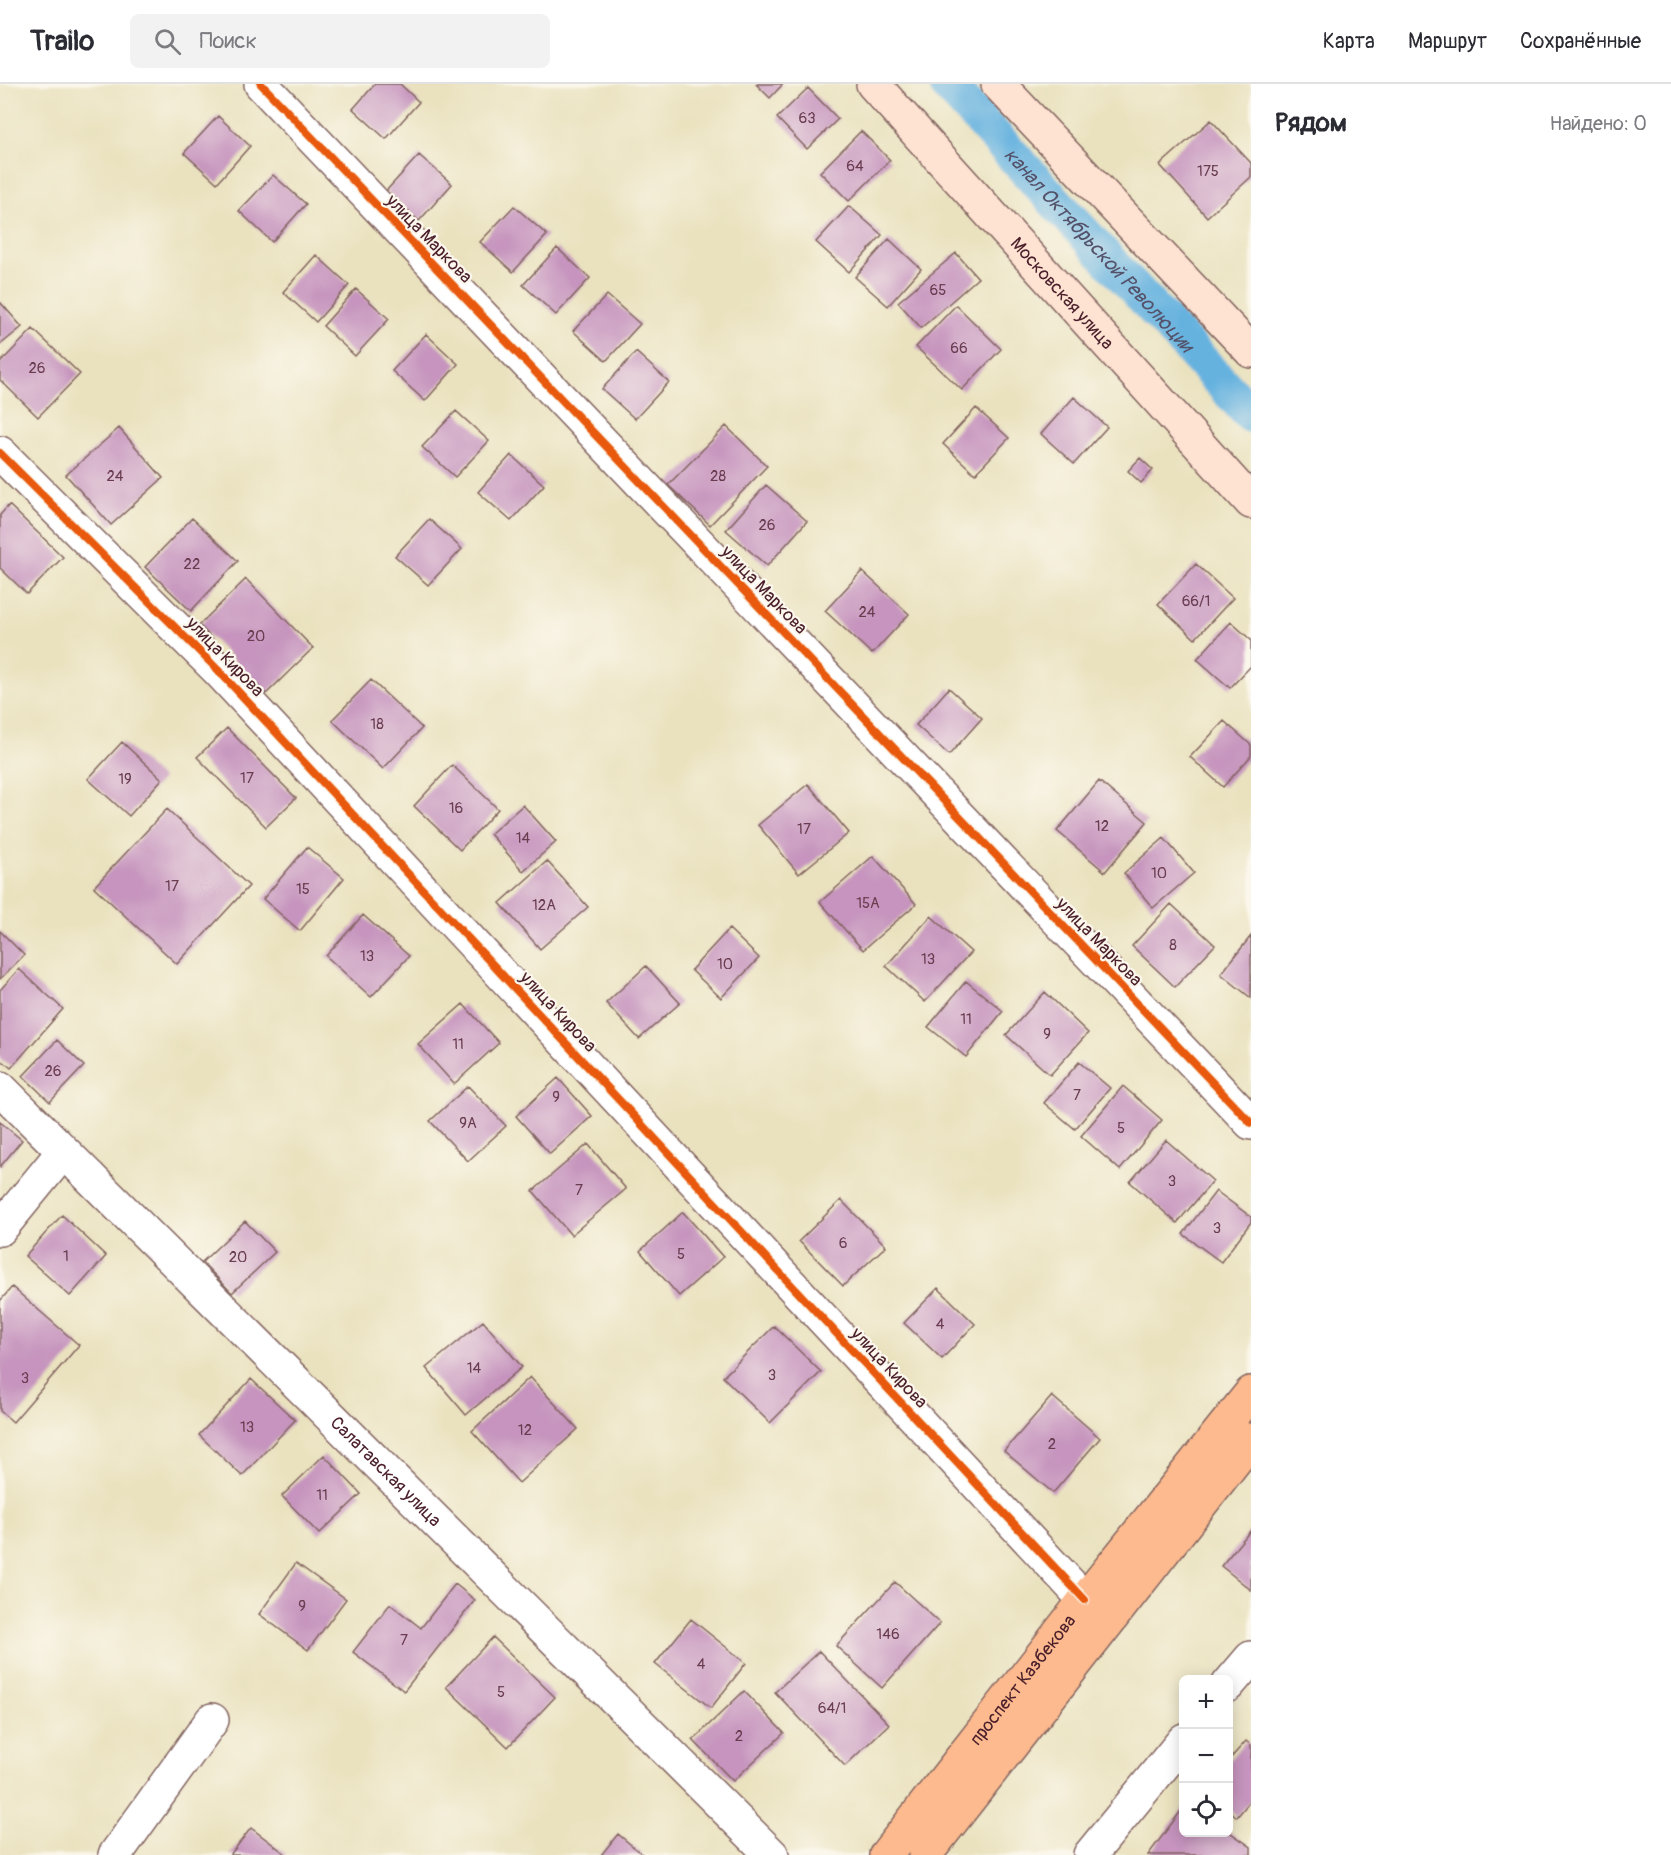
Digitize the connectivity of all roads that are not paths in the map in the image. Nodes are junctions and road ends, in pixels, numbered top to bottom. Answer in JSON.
{"nodes":[{"id":1,"x":261,"y":84,"type":"edge"},
{"id":2,"x":873,"y":84,"type":"edge"},
{"id":3,"x":998,"y":84,"type":"edge"},
{"id":4,"x":1251,"y":351,"type":"edge"},
{"id":5,"x":0,"y":453,"type":"edge"},
{"id":6,"x":1251,"y":502,"type":"edge"},
{"id":7,"x":0,"y":1088,"type":"edge"},
{"id":8,"x":1248,"y":1120,"type":"edge"},
{"id":9,"x":63,"y":1152,"type":"junction"},
{"id":10,"x":0,"y":1229,"type":"edge"},
{"id":11,"x":1251,"y":1394,"type":"edge"},
{"id":12,"x":1251,"y":1440,"type":"edge"},
{"id":13,"x":1084,"y":1600,"type":"junction"},
{"id":14,"x":1251,"y":1658,"type":"edge"},
{"id":15,"x":1233,"y":1679,"type":"edge"},
{"id":16,"x":212,"y":1720,"type":"dead end"},
{"id":17,"x":1179,"y":1746,"type":"edge"},
{"id":18,"x":114,"y":1855,"type":"edge"},
{"id":19,"x":772,"y":1855,"type":"edge"},
{"id":20,"x":886,"y":1855,"type":"edge"},
{"id":21,"x":925,"y":1855,"type":"edge"},
{"id":22,"x":1090,"y":1855,"type":"edge"}],
"edges":[{"from":1,"to":8,"type":"street","name":"улица Маркова"},
{"from":2,"to":6,"type":"main road","name":"Московская улица"},
{"from":3,"to":4,"type":"main road"},
{"from":5,"to":13,"type":"street","name":"улица Кирова"},
{"from":7,"to":9,"type":"street","name":"Салатавская улица"},
{"from":9,"to":10,"type":"street"},
{"from":9,"to":19,"type":"street","name":"Салатавская улица"},
{"from":11,"to":13,"type":"highway","name":"проспект Казбекова"},
{"from":12,"to":21,"type":"highway","name":"проспект Казбекова"},
{"from":13,"to":20,"type":"highway","name":"проспект Казбекова"},
{"from":14,"to":15,"type":"street"},
{"from":16,"to":18,"type":"street"},
{"from":17,"to":22,"type":"street"}]}
